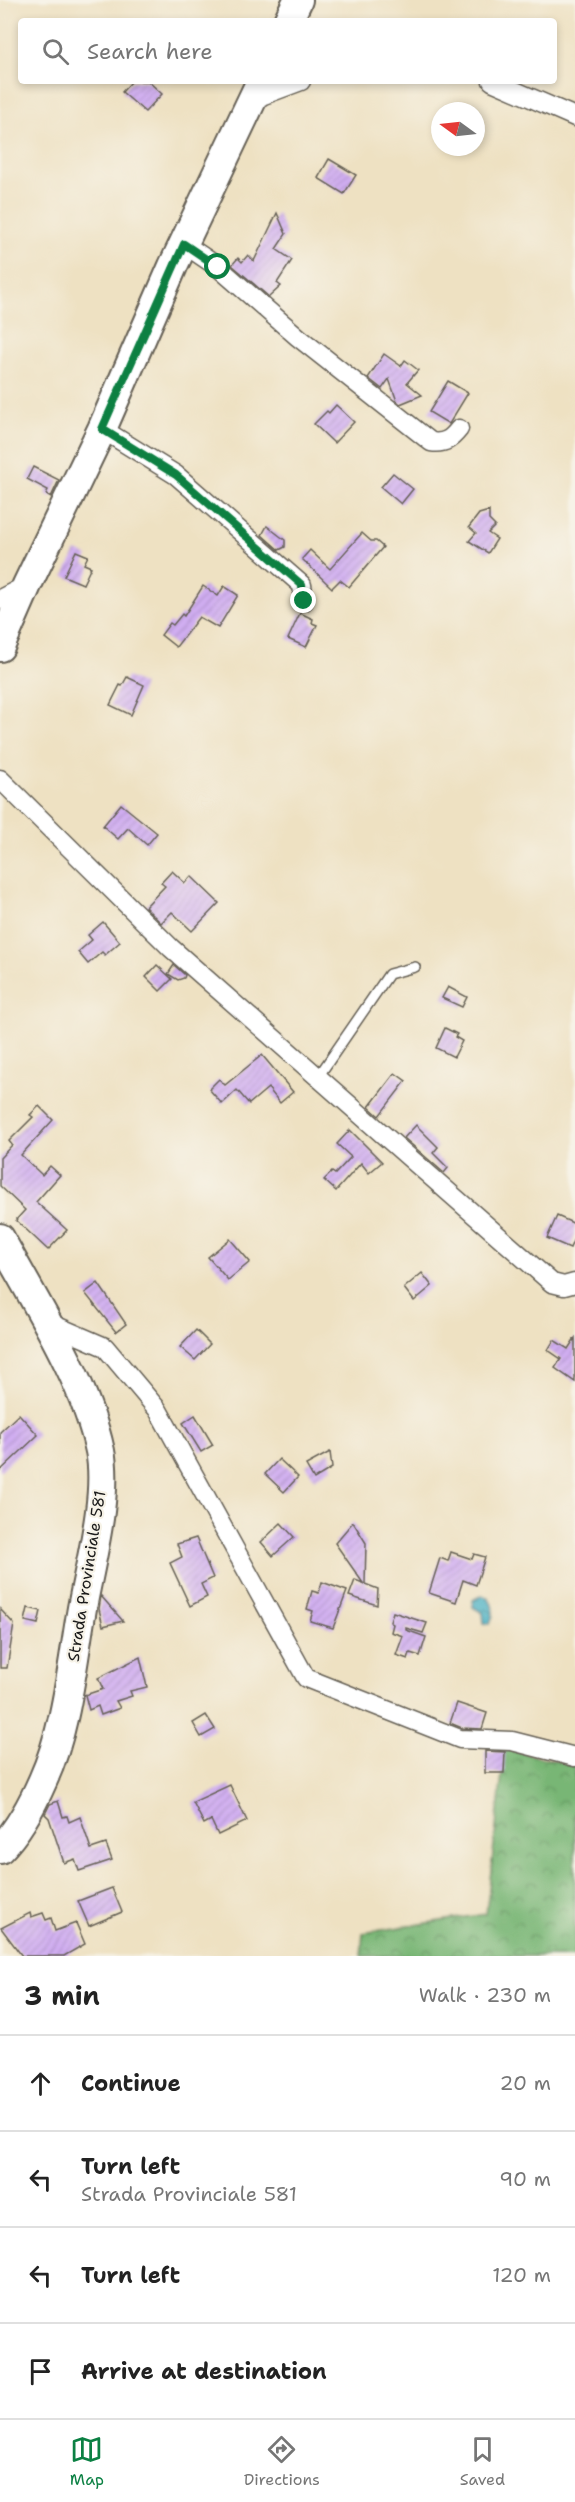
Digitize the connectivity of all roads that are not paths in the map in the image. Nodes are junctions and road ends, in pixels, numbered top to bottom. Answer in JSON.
{"nodes":[{"id":1,"x":298,"y":0,"type":"edge"},
{"id":2,"x":289,"y":18,"type":"edge"},
{"id":3,"x":286,"y":84,"type":"edge"},
{"id":4,"x":499,"y":84,"type":"edge"},
{"id":5,"x":257,"y":90,"type":"edge"},
{"id":6,"x":575,"y":117,"type":"edge"},
{"id":7,"x":184,"y":244,"type":"junction"},
{"id":8,"x":102,"y":429,"type":"junction"},
{"id":9,"x":459,"y":429,"type":"dead end"},
{"id":10,"x":27,"y":585,"type":"junction"},
{"id":11,"x":0,"y":599,"type":"edge"},
{"id":12,"x":304,"y":601,"type":"dead end"},
{"id":13,"x":0,"y":647,"type":"edge"},
{"id":14,"x":0,"y":779,"type":"edge"},
{"id":15,"x":415,"y":967,"type":"dead end"},
{"id":16,"x":318,"y":1077,"type":"junction"},
{"id":17,"x":0,"y":1238,"type":"edge"},
{"id":18,"x":575,"y":1283,"type":"edge"},
{"id":19,"x":46,"y":1321,"type":"junction"},
{"id":20,"x":575,"y":1758,"type":"edge"},
{"id":21,"x":0,"y":1849,"type":"edge"}],
"edges":[{"from":1,"to":2,"type":"main road"},
{"from":3,"to":5,"type":"street"},
{"from":4,"to":6,"type":"street"},
{"from":5,"to":7,"type":"main road"},
{"from":7,"to":8,"type":"main road"},
{"from":7,"to":9,"type":"street"},
{"from":8,"to":10,"type":"main road"},
{"from":8,"to":12,"type":"street"},
{"from":10,"to":11,"type":"street"},
{"from":10,"to":13,"type":"main road"},
{"from":14,"to":16,"type":"street"},
{"from":15,"to":16,"type":"lane"},
{"from":16,"to":18,"type":"street"},
{"from":17,"to":19,"type":"main road","name":"Strada Provinciale 581"},
{"from":19,"to":20,"type":"street"},
{"from":19,"to":21,"type":"main road","name":"Strada Provinciale 581"}]}
